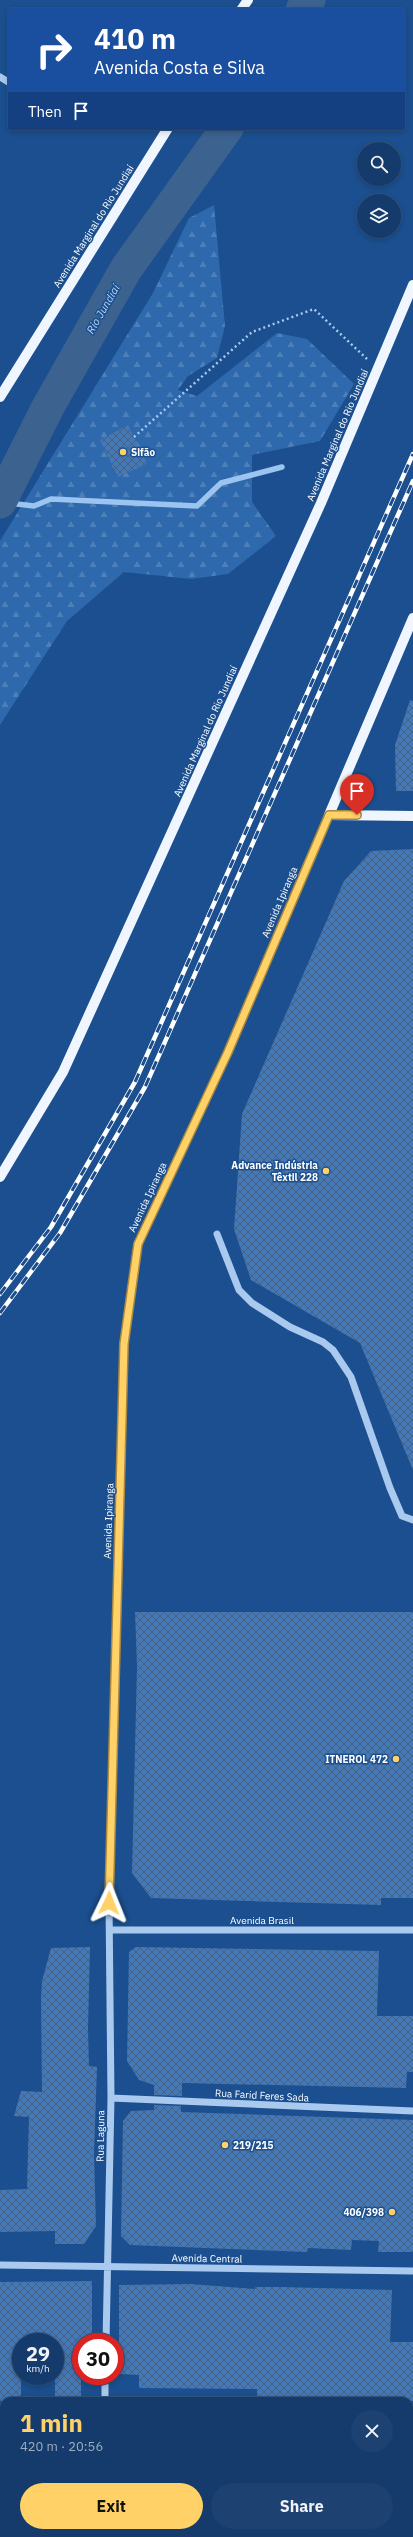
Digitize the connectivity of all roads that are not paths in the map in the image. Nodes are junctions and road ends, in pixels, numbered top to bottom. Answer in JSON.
{"nodes":[{"id":1,"x":167,"y":130,"type":"edge"},
{"id":2,"x":413,"y":285,"type":"edge"},
{"id":3,"x":0,"y":397,"type":"edge"},
{"id":4,"x":413,"y":618,"type":"edge"},
{"id":5,"x":329,"y":815,"type":"junction"},
{"id":6,"x":413,"y":816,"type":"edge"},
{"id":7,"x":0,"y":1177,"type":"edge"},
{"id":8,"x":217,"y":1234,"type":"dead end"},
{"id":9,"x":413,"y":1520,"type":"edge"},
{"id":10,"x":111,"y":1930,"type":"junction"},
{"id":11,"x":413,"y":1930,"type":"edge"},
{"id":12,"x":111,"y":2098,"type":"junction"},
{"id":13,"x":413,"y":2111,"type":"edge"},
{"id":14,"x":0,"y":2265,"type":"edge"},
{"id":15,"x":107,"y":2267,"type":"junction"},
{"id":16,"x":413,"y":2271,"type":"edge"},
{"id":17,"x":106,"y":2333,"type":"edge"},
{"id":18,"x":106,"y":2385,"type":"edge"},
{"id":19,"x":105,"y":2397,"type":"edge"}],
"edges":[{"from":1,"to":3,"type":"main road","name":"Avenida Marginal do Rio Jundiaí"},
{"from":2,"to":7,"type":"main road","name":"Avenida Marginal do Rio Jundiaí"},
{"from":4,"to":5,"type":"main road","name":"Avenida Ipiranga"},
{"from":5,"to":6,"type":"main road"},
{"from":5,"to":10,"type":"street","name":"Avenida Ipiranga"},
{"from":8,"to":9,"type":"street"},
{"from":10,"to":11,"type":"street","name":"Avenida Brasil"},
{"from":10,"to":12,"type":"street","name":"Rua Laguna"},
{"from":12,"to":13,"type":"street","name":"Rua Farid Feres Sada"},
{"from":12,"to":15,"type":"street","name":"Rua Laguna"},
{"from":14,"to":15,"type":"street","name":"Avenida Central"},
{"from":15,"to":16,"type":"street","name":"Avenida Central"},
{"from":15,"to":17,"type":"street","name":"Rua Laguna"},
{"from":18,"to":19,"type":"street"}]}
